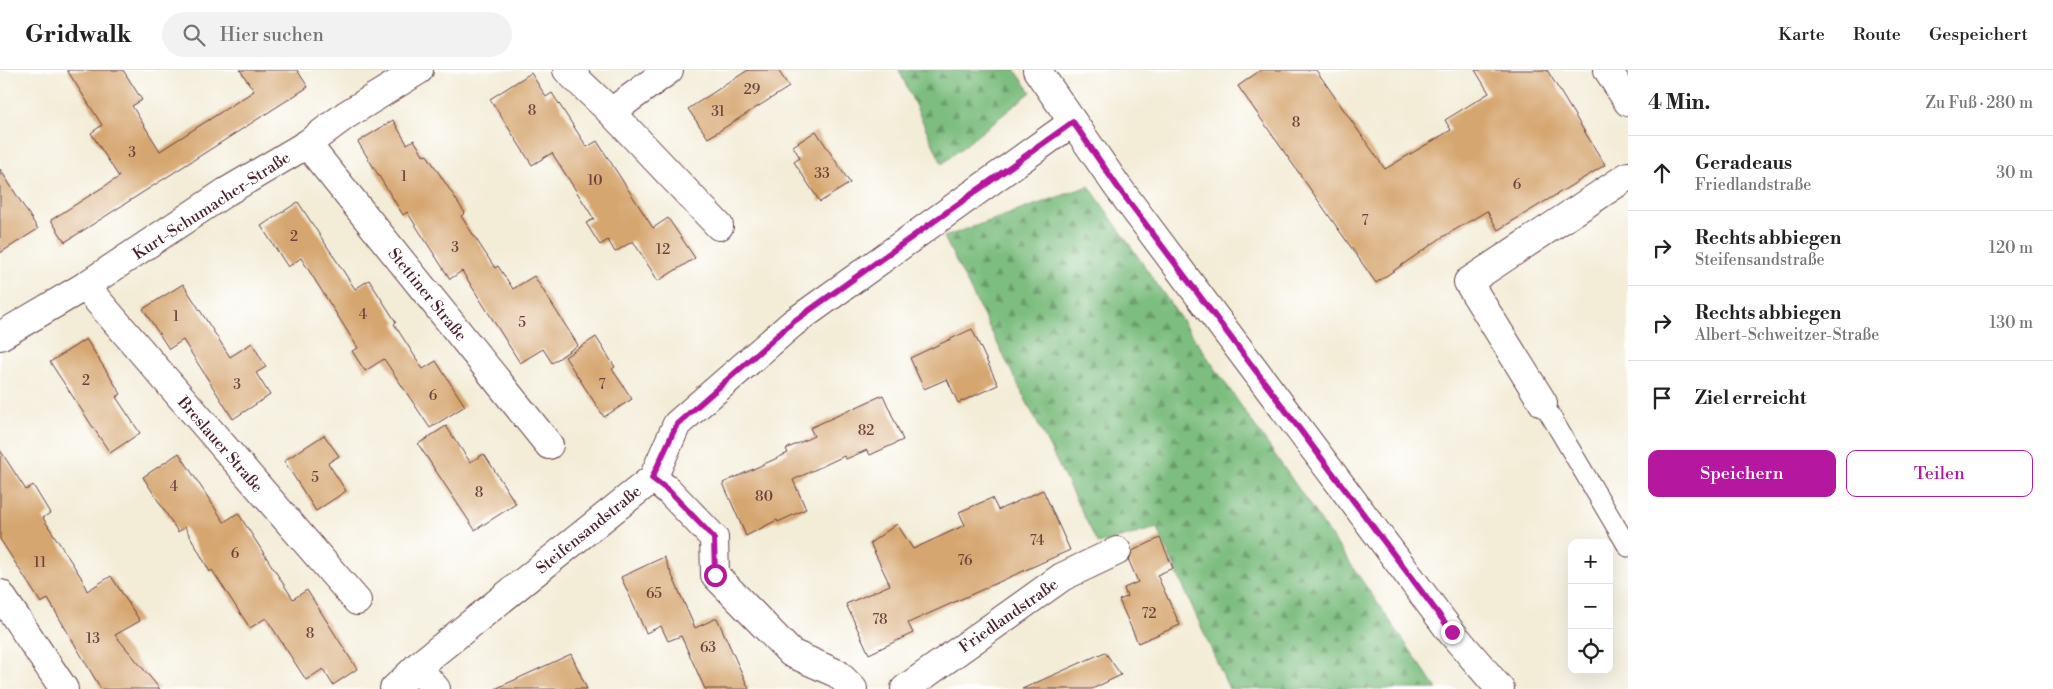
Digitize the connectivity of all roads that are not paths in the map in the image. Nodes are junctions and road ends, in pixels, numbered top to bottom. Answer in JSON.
{"nodes":[{"id":1,"x":419,"y":70,"type":"edge"},
{"id":2,"x":567,"y":70,"type":"edge"},
{"id":3,"x":669,"y":70,"type":"edge"},
{"id":4,"x":1037,"y":70,"type":"edge"},
{"id":5,"x":1608,"y":70,"type":"edge"},
{"id":6,"x":1628,"y":102,"type":"edge"},
{"id":7,"x":611,"y":112,"type":"junction"},
{"id":8,"x":1073,"y":122,"type":"junction"},
{"id":9,"x":307,"y":144,"type":"junction"},
{"id":10,"x":1628,"y":176,"type":"edge"},
{"id":11,"x":719,"y":226,"type":"dead end"},
{"id":12,"x":84,"y":286,"type":"junction"},
{"id":13,"x":0,"y":336,"type":"edge"},
{"id":14,"x":1543,"y":403,"type":"joint"},
{"id":15,"x":549,"y":445,"type":"dead end"},
{"id":16,"x":652,"y":478,"type":"junction"},
{"id":17,"x":1628,"y":547,"type":"edge"},
{"id":18,"x":1117,"y":551,"type":"dead end"},
{"id":19,"x":0,"y":594,"type":"edge"},
{"id":20,"x":357,"y":601,"type":"dead end"},
{"id":21,"x":417,"y":668,"type":"junction"},
{"id":22,"x":64,"y":689,"type":"edge"},
{"id":23,"x":394,"y":689,"type":"edge"},
{"id":24,"x":436,"y":689,"type":"edge"},
{"id":25,"x":854,"y":689,"type":"edge"},
{"id":26,"x":905,"y":689,"type":"edge"},
{"id":27,"x":1500,"y":689,"type":"edge"}],
"edges":[{"from":1,"to":9,"type":"street","name":"Kurt-Schumacher-Straße"},
{"from":2,"to":7,"type":"street"},
{"from":3,"to":7,"type":"street"},
{"from":4,"to":8,"type":"street"},
{"from":5,"to":6,"type":"street"},
{"from":7,"to":11,"type":"street"},
{"from":8,"to":16,"type":"street","name":"Steifensandstraße"},
{"from":8,"to":27,"type":"street"},
{"from":9,"to":12,"type":"street","name":"Kurt-Schumacher-Straße"},
{"from":9,"to":15,"type":"street","name":"Stettiner Straße"},
{"from":10,"to":14,"type":"street"},
{"from":12,"to":13,"type":"street","name":"Kurt-Schumacher-Straße"},
{"from":12,"to":20,"type":"street","name":"Breslauer Straße"},
{"from":14,"to":17,"type":"lane"},
{"from":16,"to":21,"type":"street","name":"Steifensandstraße"},
{"from":16,"to":25,"type":"street"},
{"from":18,"to":26,"type":"street","name":"Friedlandstraße"},
{"from":19,"to":22,"type":"street"},
{"from":21,"to":23,"type":"street","name":"Steifensandstraße"},
{"from":21,"to":24,"type":"street"}]}
